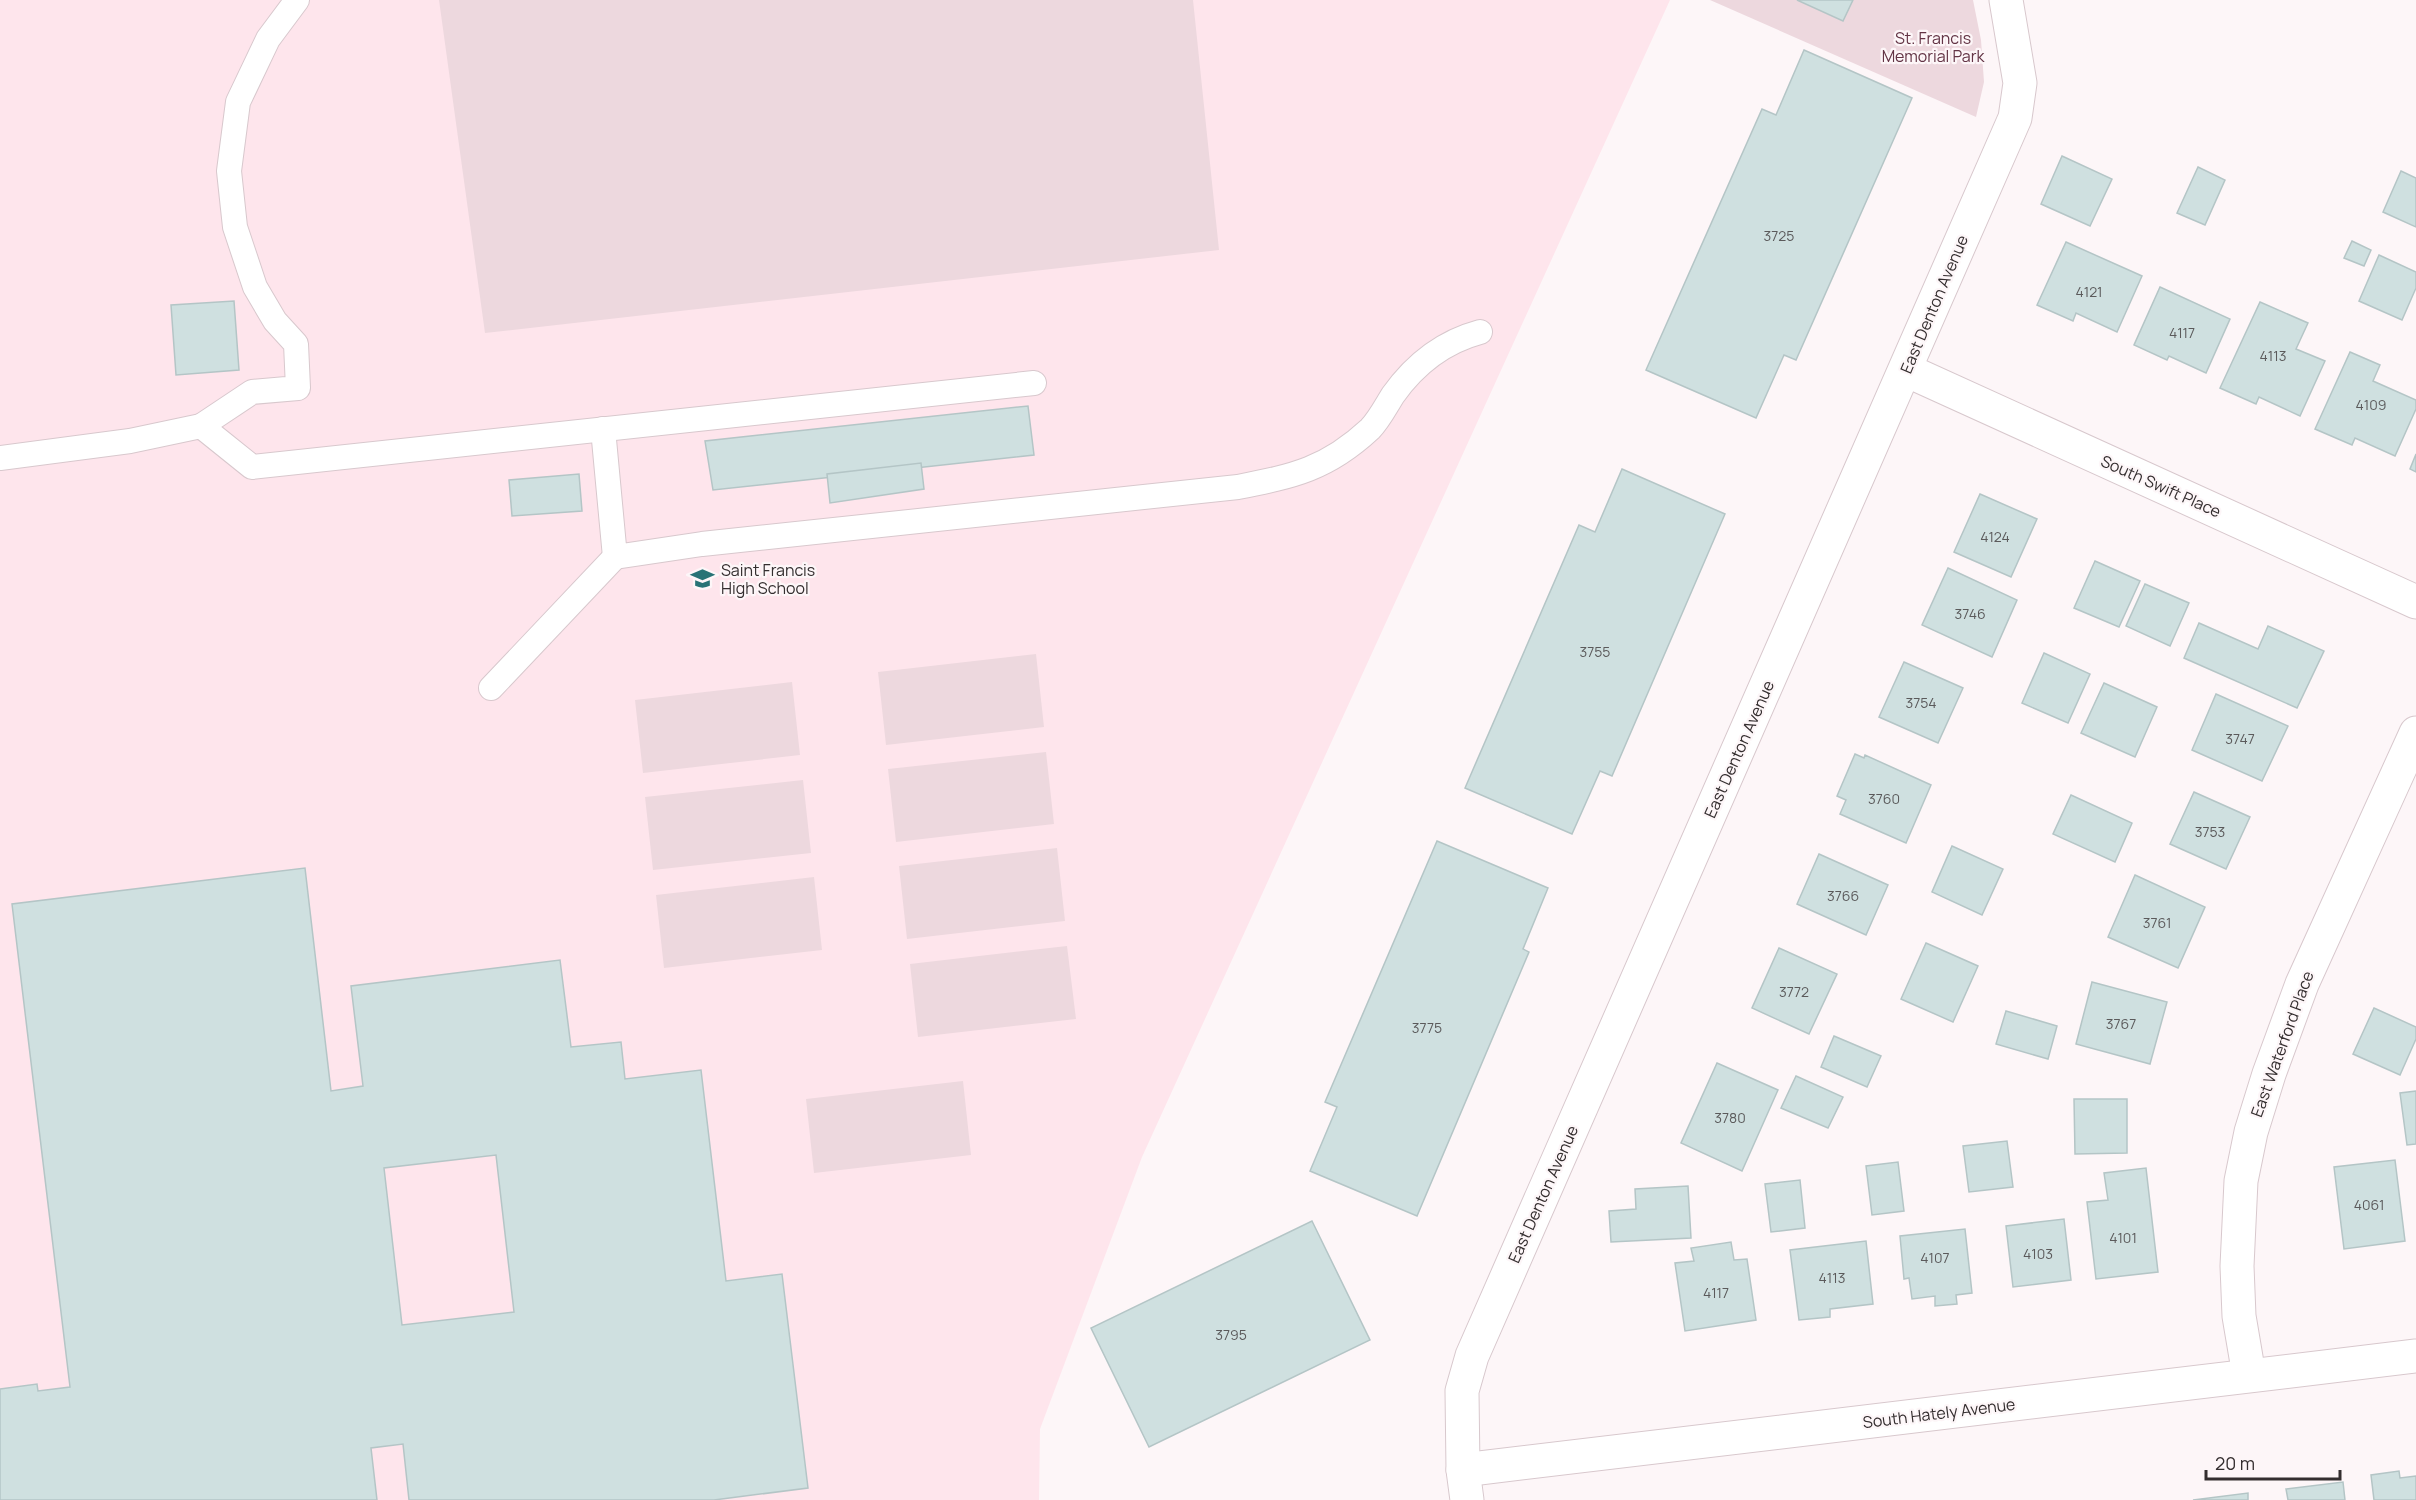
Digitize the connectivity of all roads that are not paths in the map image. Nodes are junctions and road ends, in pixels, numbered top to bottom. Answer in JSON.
{"nodes":[{"id":1,"x":297,"y":0,"type":"edge"},
{"id":2,"x":2006,"y":0,"type":"edge"},
{"id":3,"x":1480,"y":332,"type":"dead end"},
{"id":4,"x":1906,"y":370,"type":"junction"},
{"id":5,"x":1034,"y":383,"type":"dead end"},
{"id":6,"x":201,"y":426,"type":"junction"},
{"id":7,"x":603,"y":429,"type":"junction"},
{"id":8,"x":0,"y":458,"type":"edge"},
{"id":9,"x":615,"y":557,"type":"junction"},
{"id":10,"x":2416,"y":602,"type":"edge"},
{"id":11,"x":491,"y":688,"type":"dead end"},
{"id":12,"x":2416,"y":732,"type":"edge"},
{"id":13,"x":2416,"y":1356,"type":"edge"},
{"id":14,"x":2249,"y":1375,"type":"junction"},
{"id":15,"x":1465,"y":1485,"type":"edge"}],
"edges":[{"from":1,"to":6,"type":"lane"},
{"from":2,"to":4,"type":"street","name":"East Denton Avenue"},
{"from":3,"to":9,"type":"lane"},
{"from":4,"to":10,"type":"street","name":"South Swift Place"},
{"from":4,"to":15,"type":"street","name":"East Denton Avenue"},
{"from":5,"to":7,"type":"lane"},
{"from":6,"to":7,"type":"lane"},
{"from":6,"to":8,"type":"lane"},
{"from":7,"to":9,"type":"lane"},
{"from":9,"to":11,"type":"lane"},
{"from":12,"to":14,"type":"street","name":"East Waterford Place"},
{"from":13,"to":14,"type":"street","name":"South Hately Avenue"},
{"from":14,"to":15,"type":"street","name":"South Hately Avenue"}]}
